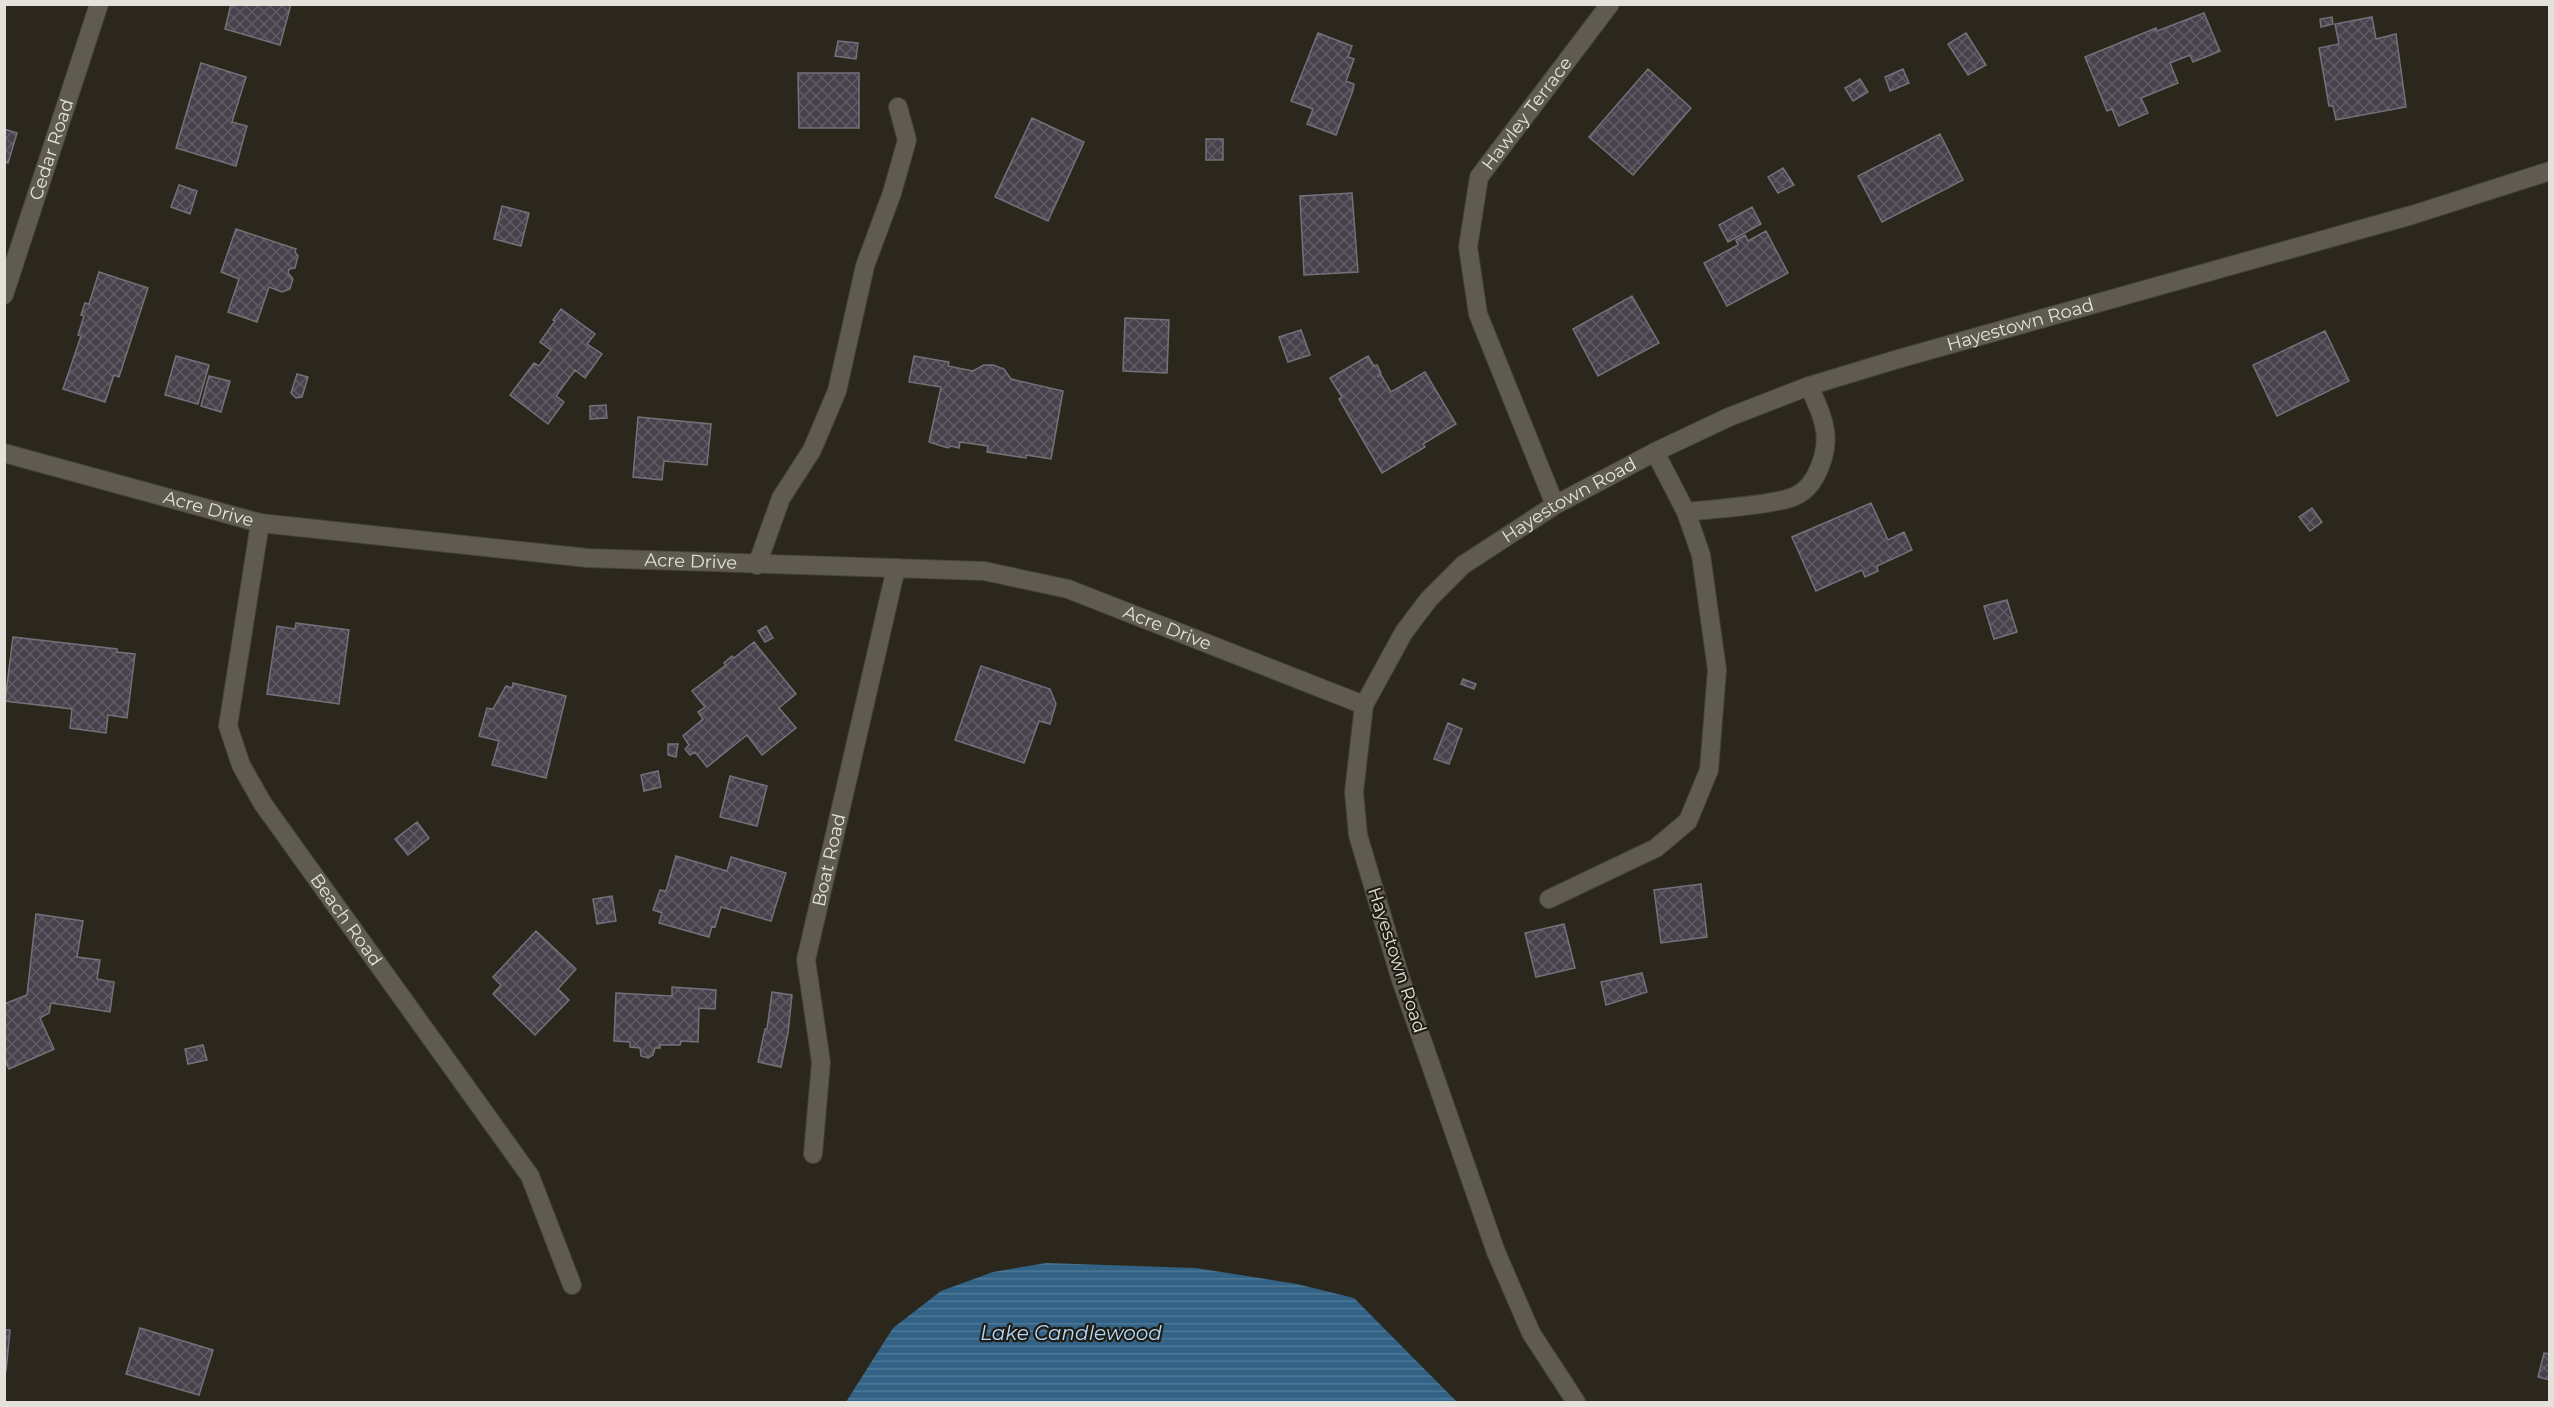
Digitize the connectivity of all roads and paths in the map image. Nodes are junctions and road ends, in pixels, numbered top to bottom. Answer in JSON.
{"nodes":[{"id":1,"x":99,"y":4,"type":"edge"},
{"id":2,"x":1610,"y":4,"type":"edge"},
{"id":3,"x":898,"y":107,"type":"dead end"},
{"id":4,"x":2550,"y":171,"type":"edge"},
{"id":5,"x":4,"y":295,"type":"edge"},
{"id":6,"x":1809,"y":386,"type":"junction"},
{"id":7,"x":1654,"y":452,"type":"junction"},
{"id":8,"x":4,"y":453,"type":"edge"},
{"id":9,"x":1555,"y":505,"type":"junction"},
{"id":10,"x":1686,"y":512,"type":"junction"},
{"id":11,"x":260,"y":523,"type":"junction"},
{"id":12,"x":757,"y":565,"type":"junction"},
{"id":13,"x":896,"y":568,"type":"junction"},
{"id":14,"x":1364,"y":705,"type":"junction"},
{"id":15,"x":1549,"y":899,"type":"dead end"},
{"id":16,"x":813,"y":1154,"type":"dead end"},
{"id":17,"x":572,"y":1285,"type":"dead end"},
{"id":18,"x":1576,"y":1402,"type":"edge"}],
"edges":[{"from":1,"to":5,"type":"street","name":"Cedar Road"},
{"from":2,"to":9,"type":"street","name":"Hawley Terrace"},
{"from":3,"to":12,"type":"street"},
{"from":4,"to":6,"type":"street","name":"Hayestown Road"},
{"from":6,"to":7,"type":"street","name":"Hayestown Road"},
{"from":6,"to":10,"type":"street"},
{"from":7,"to":9,"type":"street","name":"Hayestown Road"},
{"from":7,"to":10,"type":"street"},
{"from":8,"to":11,"type":"street","name":"Acre Drive"},
{"from":9,"to":14,"type":"street","name":"Hayestown Road"},
{"from":10,"to":15,"type":"street"},
{"from":11,"to":12,"type":"street","name":"Acre Drive"},
{"from":11,"to":17,"type":"street","name":"Beach Road"},
{"from":12,"to":13,"type":"street","name":"Acre Drive"},
{"from":13,"to":14,"type":"street","name":"Acre Drive"},
{"from":13,"to":16,"type":"street","name":"Boat Road"},
{"from":14,"to":18,"type":"street","name":"Hayestown Road"}]}
